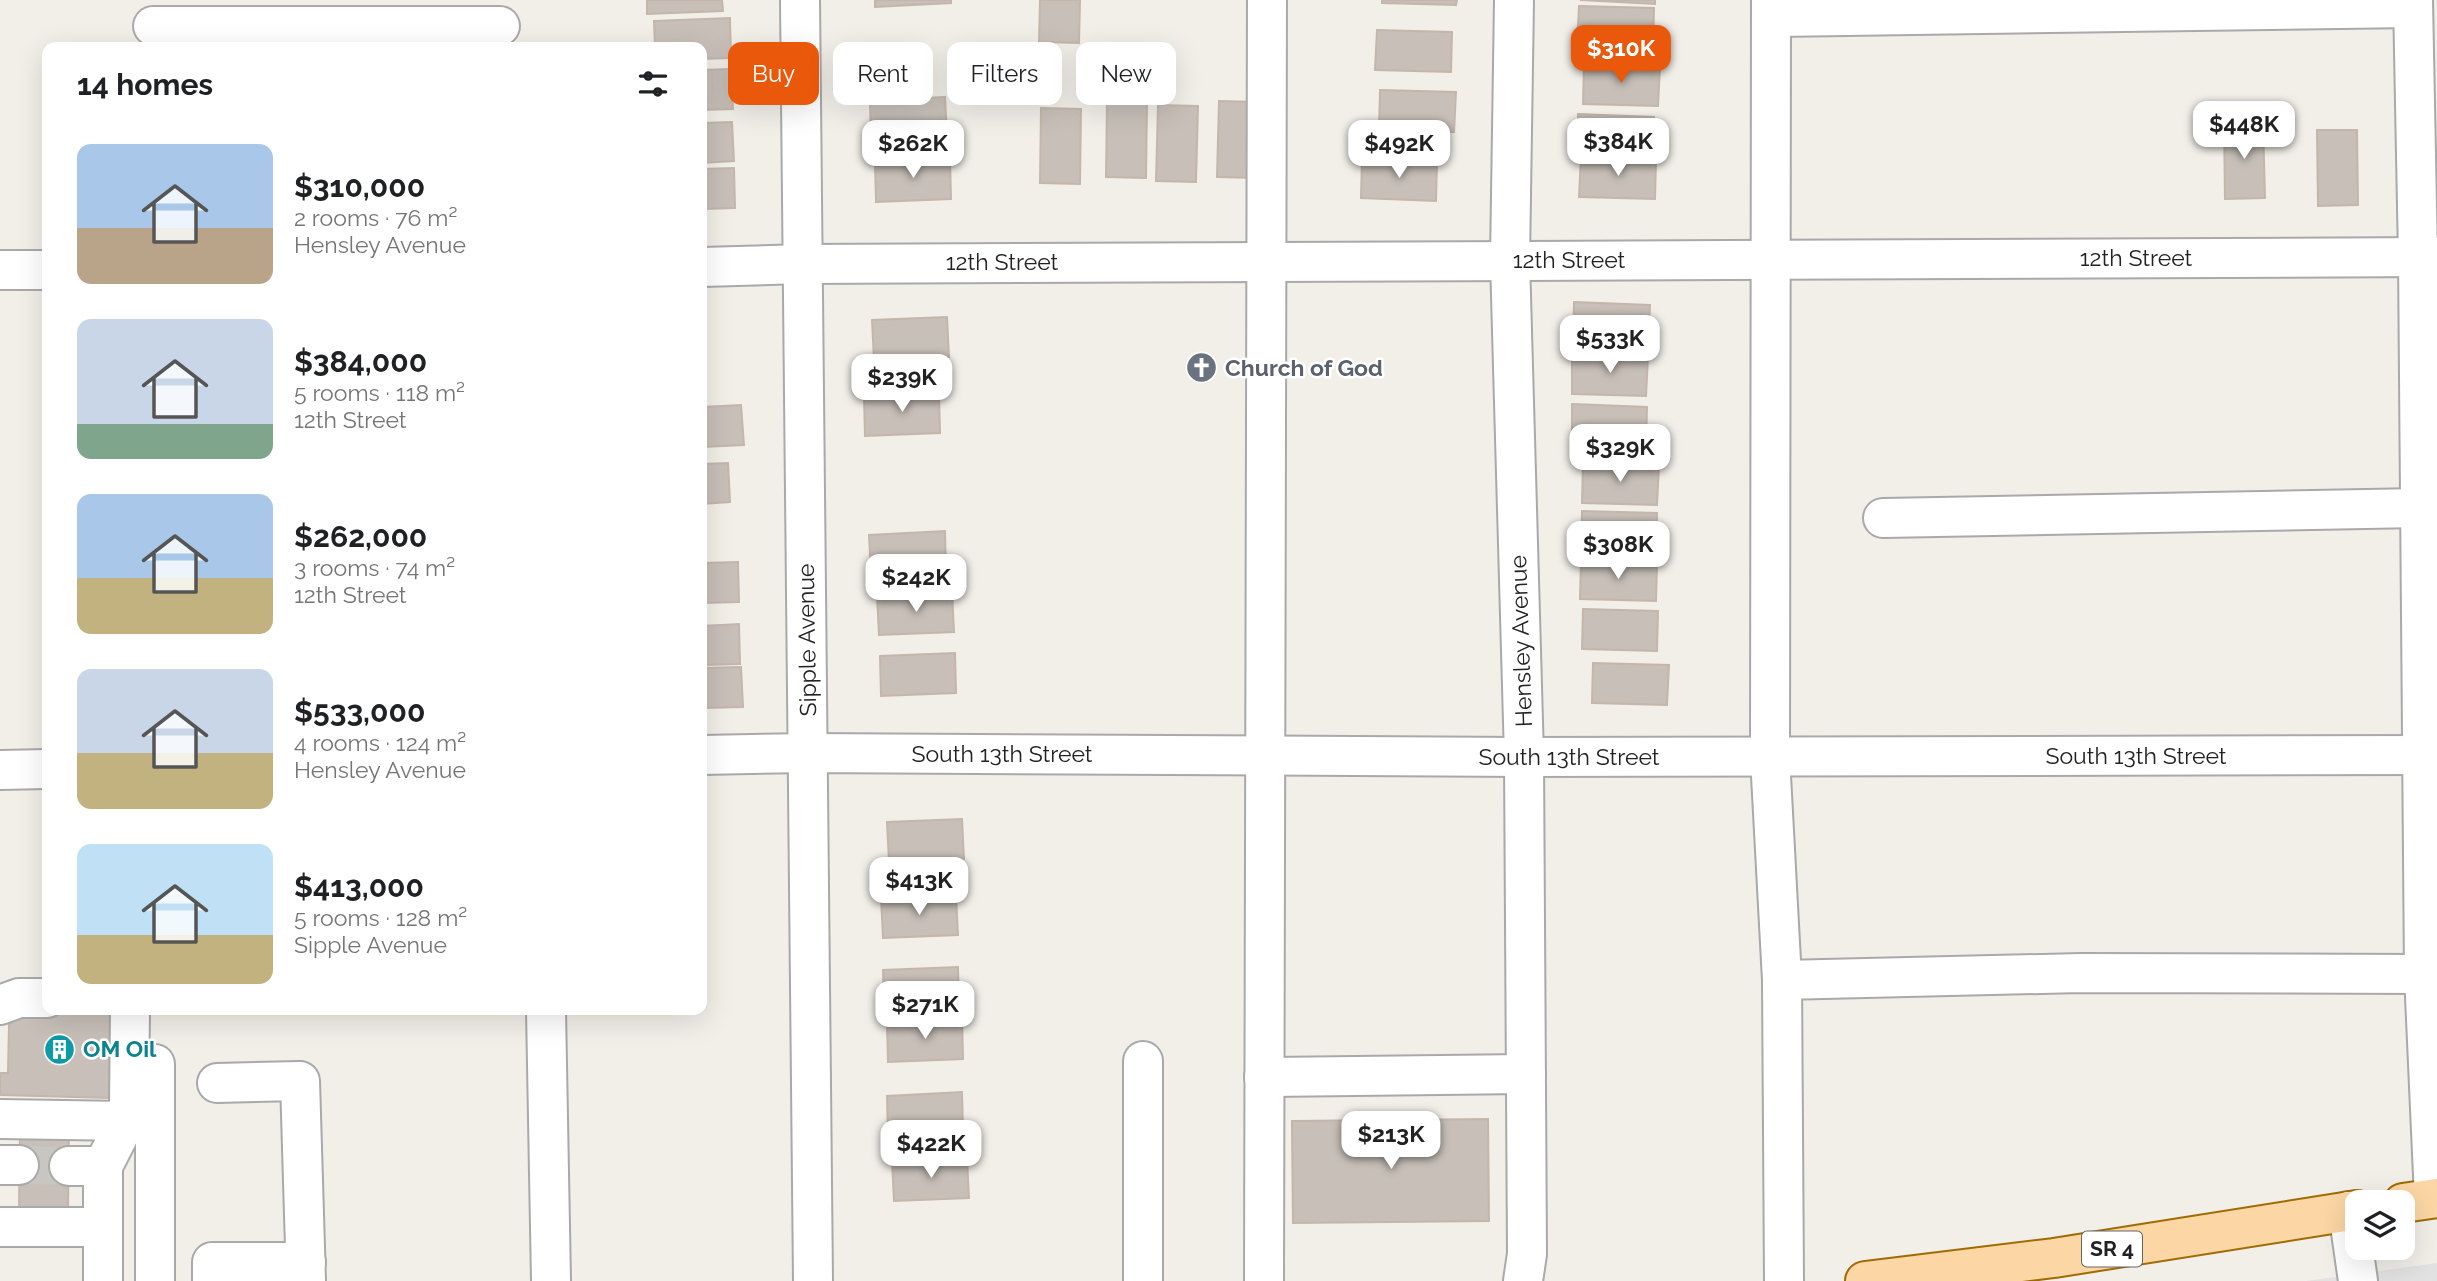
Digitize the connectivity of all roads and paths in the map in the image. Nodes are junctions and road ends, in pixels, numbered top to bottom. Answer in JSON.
{"nodes":[{"id":1,"x":800,"y":0,"type":"edge"},
{"id":2,"x":1267,"y":0,"type":"edge"},
{"id":3,"x":1514,"y":0,"type":"edge"},
{"id":4,"x":2413,"y":4,"type":"edge"},
{"id":5,"x":1771,"y":8,"type":"edge"},
{"id":6,"x":500,"y":24,"type":"edge"},
{"id":7,"x":153,"y":25,"type":"edge"},
{"id":8,"x":2428,"y":257,"type":"edge"},
{"id":9,"x":1769,"y":259,"type":"junction"},
{"id":10,"x":1510,"y":260,"type":"junction"},
{"id":11,"x":1265,"y":261,"type":"junction"},
{"id":12,"x":803,"y":264,"type":"junction"},
{"id":13,"x":707,"y":267,"type":"edge"},
{"id":14,"x":0,"y":270,"type":"edge"},
{"id":15,"x":42,"y":270,"type":"edge"},
{"id":16,"x":2419,"y":508,"type":"junction"},
{"id":17,"x":1883,"y":517,"type":"dead end"},
{"id":18,"x":808,"y":753,"type":"junction"},
{"id":19,"x":707,"y":755,"type":"edge"},
{"id":20,"x":2429,"y":755,"type":"edge"},
{"id":21,"x":1266,"y":756,"type":"junction"},
{"id":22,"x":1524,"y":757,"type":"junction"},
{"id":23,"x":1770,"y":757,"type":"junction"},
{"id":24,"x":42,"y":769,"type":"edge"},
{"id":25,"x":0,"y":770,"type":"edge"},
{"id":26,"x":2424,"y":974,"type":"junction"},
{"id":27,"x":1782,"y":980,"type":"junction"},
{"id":28,"x":42,"y":998,"type":"edge"},
{"id":29,"x":0,"y":1005,"type":"edge"},
{"id":30,"x":130,"y":1015,"type":"edge"},
{"id":31,"x":155,"y":1015,"type":"edge"},
{"id":32,"x":546,"y":1015,"type":"edge"},
{"id":33,"x":1143,"y":1062,"type":"dead end"},
{"id":34,"x":1526,"y":1074,"type":"junction"},
{"id":35,"x":1264,"y":1077,"type":"junction"},
{"id":36,"x":217,"y":1083,"type":"dead end"},
{"id":37,"x":0,"y":1119,"type":"edge"},
{"id":38,"x":126,"y":1121,"type":"junction"},
{"id":39,"x":2425,"y":1200,"type":"edge"},
{"id":40,"x":2345,"y":1213,"type":"edge"},
{"id":41,"x":0,"y":1227,"type":"edge"},
{"id":42,"x":103,"y":1227,"type":"junction"},
{"id":43,"x":2356,"y":1260,"type":"edge"},
{"id":44,"x":2054,"y":1269,"type":"edge"},
{"id":45,"x":306,"y":1272,"type":"edge"},
{"id":46,"x":103,"y":1281,"type":"edge"},
{"id":47,"x":155,"y":1281,"type":"edge"},
{"id":48,"x":212,"y":1281,"type":"edge"},
{"id":49,"x":551,"y":1281,"type":"edge"},
{"id":50,"x":813,"y":1281,"type":"edge"},
{"id":51,"x":1143,"y":1281,"type":"edge"},
{"id":52,"x":1264,"y":1281,"type":"edge"},
{"id":53,"x":1522,"y":1281,"type":"edge"},
{"id":54,"x":1784,"y":1281,"type":"edge"},
{"id":55,"x":1866,"y":1281,"type":"edge"},
{"id":56,"x":2358,"y":1281,"type":"edge"}],
"edges":[{"from":1,"to":12,"type":"street","name":"Sipple Avenue"},
{"from":2,"to":11,"type":"street"},
{"from":3,"to":10,"type":"street","name":"Hensley Avenue"},
{"from":4,"to":5,"type":"street"},
{"from":4,"to":8,"type":"street"},
{"from":5,"to":9,"type":"street"},
{"from":6,"to":7,"type":"street"},
{"from":8,"to":9,"type":"street","name":"12th Street"},
{"from":8,"to":16,"type":"street"},
{"from":9,"to":10,"type":"street","name":"12th Street"},
{"from":9,"to":23,"type":"street"},
{"from":10,"to":11,"type":"street","name":"12th Street"},
{"from":10,"to":22,"type":"street","name":"Hensley Avenue"},
{"from":11,"to":12,"type":"street","name":"12th Street"},
{"from":11,"to":21,"type":"street"},
{"from":12,"to":13,"type":"street","name":"12th Street"},
{"from":12,"to":18,"type":"street","name":"Sipple Avenue"},
{"from":14,"to":15,"type":"street"},
{"from":16,"to":17,"type":"street"},
{"from":16,"to":20,"type":"street"},
{"from":18,"to":19,"type":"street","name":"South 13th Street"},
{"from":18,"to":21,"type":"street","name":"South 13th Street"},
{"from":18,"to":50,"type":"street","name":"Sipple Avenue"},
{"from":20,"to":23,"type":"street","name":"South 13th Street"},
{"from":20,"to":26,"type":"street"},
{"from":21,"to":22,"type":"street","name":"South 13th Street"},
{"from":21,"to":35,"type":"street"},
{"from":22,"to":23,"type":"street","name":"South 13th Street"},
{"from":22,"to":34,"type":"street","name":"Hensley Avenue"},
{"from":23,"to":27,"type":"street"},
{"from":24,"to":25,"type":"street"},
{"from":26,"to":27,"type":"street"},
{"from":26,"to":39,"type":"street"},
{"from":27,"to":54,"type":"street"},
{"from":28,"to":29,"type":"street"},
{"from":30,"to":38,"type":"street"},
{"from":31,"to":47,"type":"street"},
{"from":32,"to":49,"type":"street"},
{"from":33,"to":51,"type":"street"},
{"from":34,"to":35,"type":"street"},
{"from":34,"to":53,"type":"street","name":"Hensley Avenue"},
{"from":35,"to":52,"type":"street"},
{"from":36,"to":45,"type":"street"},
{"from":37,"to":38,"type":"street"},
{"from":38,"to":42,"type":"street"},
{"from":40,"to":44,"type":"main road","number":"SR 4"},
{"from":41,"to":42,"type":"street"},
{"from":42,"to":46,"type":"street"},
{"from":43,"to":56,"type":"street"},
{"from":44,"to":55,"type":"main road","number":"SR 4"},
{"from":45,"to":48,"type":"street"}]}
